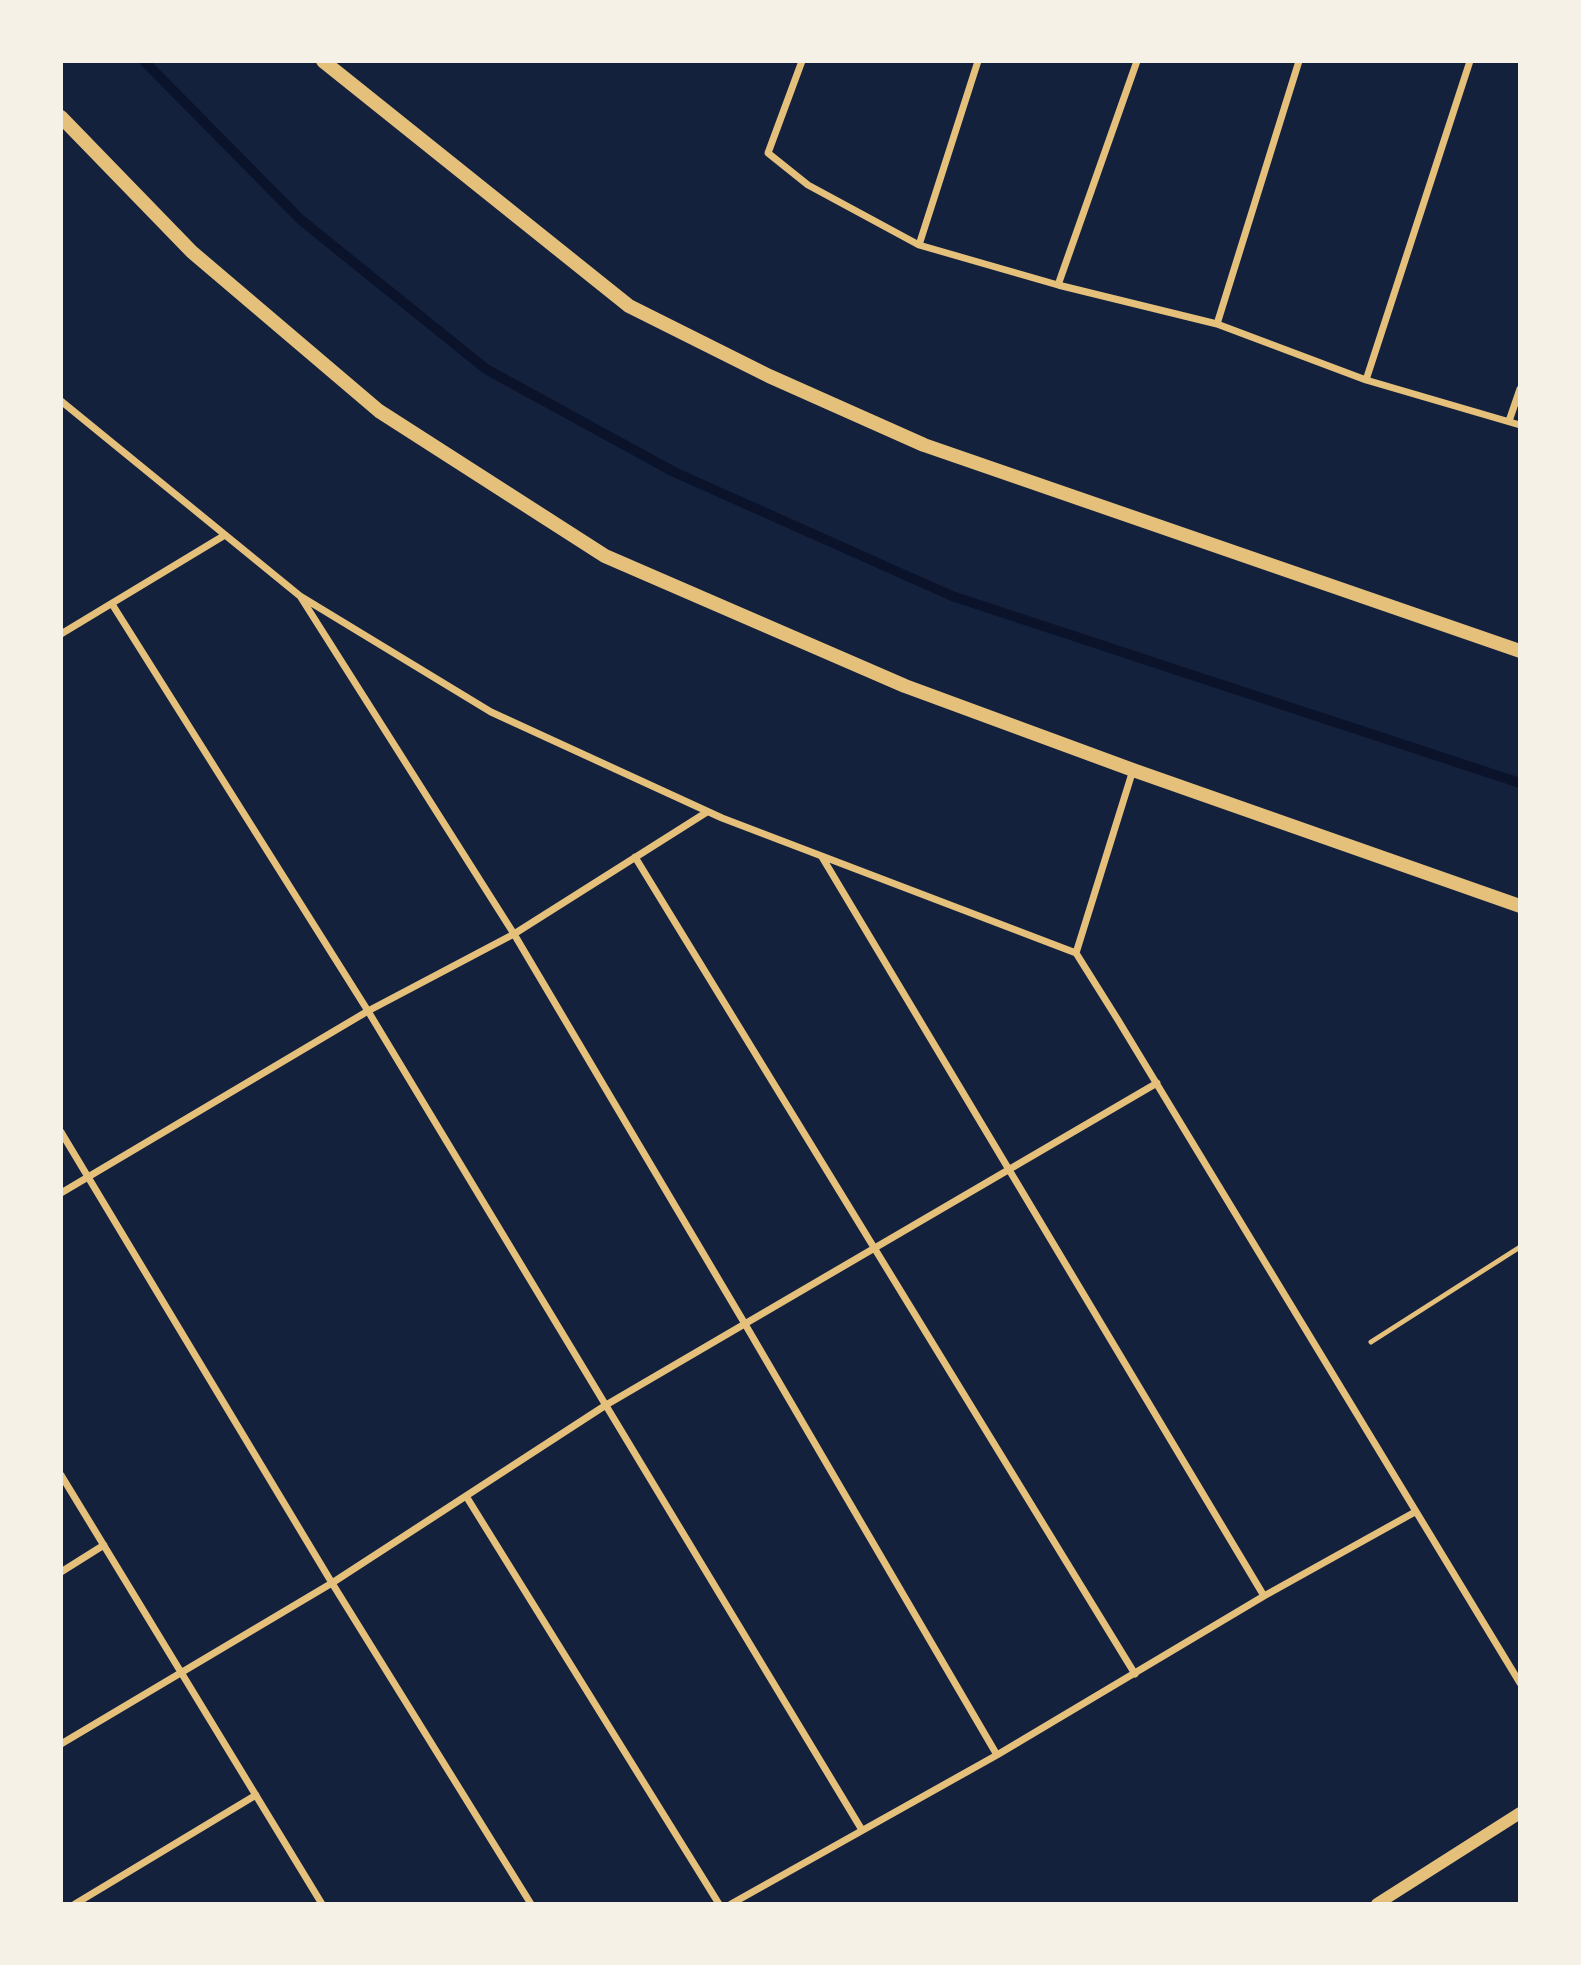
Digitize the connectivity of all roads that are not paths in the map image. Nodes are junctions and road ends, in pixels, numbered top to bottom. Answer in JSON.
{"nodes":[{"id":1,"x":323,"y":61,"type":"edge"},
{"id":2,"x":802,"y":61,"type":"edge"},
{"id":3,"x":978,"y":61,"type":"edge"},
{"id":4,"x":1137,"y":61,"type":"edge"},
{"id":5,"x":1299,"y":61,"type":"edge"},
{"id":6,"x":1470,"y":61,"type":"edge"},
{"id":7,"x":61,"y":117,"type":"edge"},
{"id":8,"x":919,"y":245,"type":"junction"},
{"id":9,"x":1058,"y":285,"type":"junction"},
{"id":10,"x":1217,"y":324,"type":"junction"},
{"id":11,"x":1366,"y":380,"type":"junction"},
{"id":12,"x":1520,"y":388,"type":"edge"},
{"id":13,"x":61,"y":401,"type":"edge"},
{"id":14,"x":1509,"y":421,"type":"junction"},
{"id":15,"x":1520,"y":425,"type":"edge"},
{"id":16,"x":225,"y":535,"type":"junction"},
{"id":17,"x":300,"y":596,"type":"junction"},
{"id":18,"x":111,"y":604,"type":"junction"},
{"id":19,"x":61,"y":634,"type":"edge"},
{"id":20,"x":1520,"y":651,"type":"edge"},
{"id":21,"x":1133,"y":770,"type":"junction"},
{"id":22,"x":707,"y":812,"type":"junction"},
{"id":23,"x":822,"y":856,"type":"junction"},
{"id":24,"x":635,"y":857,"type":"junction"},
{"id":25,"x":1520,"y":906,"type":"edge"},
{"id":26,"x":514,"y":934,"type":"junction"},
{"id":27,"x":1076,"y":953,"type":"junction"},
{"id":28,"x":368,"y":1011,"type":"junction"},
{"id":29,"x":1157,"y":1083,"type":"junction"},
{"id":30,"x":61,"y":1132,"type":"edge"},
{"id":31,"x":1010,"y":1169,"type":"junction"},
{"id":32,"x":89,"y":1175,"type":"junction"},
{"id":33,"x":61,"y":1193,"type":"edge"},
{"id":34,"x":1520,"y":1247,"type":"edge"},
{"id":35,"x":873,"y":1249,"type":"junction"},
{"id":36,"x":745,"y":1324,"type":"junction"},
{"id":37,"x":1371,"y":1342,"type":"dead end"},
{"id":38,"x":606,"y":1405,"type":"junction"},
{"id":39,"x":61,"y":1475,"type":"edge"},
{"id":40,"x":466,"y":1496,"type":"junction"},
{"id":41,"x":1415,"y":1512,"type":"junction"},
{"id":42,"x":104,"y":1545,"type":"junction"},
{"id":43,"x":61,"y":1572,"type":"edge"},
{"id":44,"x":332,"y":1583,"type":"junction"},
{"id":45,"x":1264,"y":1596,"type":"junction"},
{"id":46,"x":181,"y":1673,"type":"junction"},
{"id":47,"x":1135,"y":1674,"type":"junction"},
{"id":48,"x":1520,"y":1683,"type":"edge"},
{"id":49,"x":61,"y":1744,"type":"edge"},
{"id":50,"x":997,"y":1755,"type":"junction"},
{"id":51,"x":256,"y":1795,"type":"junction"},
{"id":52,"x":1520,"y":1813,"type":"edge"},
{"id":53,"x":862,"y":1830,"type":"junction"},
{"id":54,"x":75,"y":1904,"type":"edge"},
{"id":55,"x":322,"y":1904,"type":"edge"},
{"id":56,"x":531,"y":1904,"type":"edge"},
{"id":57,"x":719,"y":1904,"type":"edge"},
{"id":58,"x":731,"y":1904,"type":"edge"},
{"id":59,"x":1377,"y":1904,"type":"edge"}],
"edges":[{"from":1,"to":20,"type":"main road"},
{"from":2,"to":8,"type":"street"},
{"from":3,"to":8,"type":"street"},
{"from":4,"to":9,"type":"street"},
{"from":5,"to":10,"type":"street"},
{"from":6,"to":11,"type":"street"},
{"from":7,"to":21,"type":"main road"},
{"from":8,"to":9,"type":"street"},
{"from":9,"to":10,"type":"street"},
{"from":10,"to":11,"type":"street"},
{"from":11,"to":14,"type":"street"},
{"from":12,"to":14,"type":"street"},
{"from":13,"to":16,"type":"street"},
{"from":14,"to":15,"type":"street"},
{"from":16,"to":17,"type":"street"},
{"from":16,"to":18,"type":"street"},
{"from":17,"to":22,"type":"street"},
{"from":17,"to":26,"type":"street"},
{"from":18,"to":19,"type":"street"},
{"from":18,"to":28,"type":"street"},
{"from":21,"to":25,"type":"main road"},
{"from":21,"to":27,"type":"street"},
{"from":22,"to":23,"type":"street"},
{"from":22,"to":24,"type":"street"},
{"from":23,"to":27,"type":"street"},
{"from":23,"to":31,"type":"street"},
{"from":24,"to":26,"type":"street"},
{"from":24,"to":35,"type":"street"},
{"from":26,"to":28,"type":"street"},
{"from":26,"to":36,"type":"street"},
{"from":27,"to":29,"type":"street"},
{"from":28,"to":32,"type":"street"},
{"from":28,"to":38,"type":"street"},
{"from":29,"to":31,"type":"street"},
{"from":29,"to":41,"type":"street"},
{"from":30,"to":32,"type":"street"},
{"from":31,"to":35,"type":"street"},
{"from":31,"to":45,"type":"street"},
{"from":32,"to":33,"type":"street"},
{"from":32,"to":44,"type":"street"},
{"from":34,"to":37,"type":"lane"},
{"from":35,"to":36,"type":"street"},
{"from":35,"to":47,"type":"street"},
{"from":36,"to":38,"type":"street"},
{"from":36,"to":50,"type":"street"},
{"from":38,"to":40,"type":"street"},
{"from":38,"to":53,"type":"street"},
{"from":39,"to":42,"type":"street"},
{"from":40,"to":44,"type":"street"},
{"from":40,"to":57,"type":"street"},
{"from":41,"to":45,"type":"street"},
{"from":41,"to":48,"type":"street"},
{"from":42,"to":43,"type":"street"},
{"from":42,"to":46,"type":"street"},
{"from":44,"to":46,"type":"street"},
{"from":44,"to":56,"type":"street"},
{"from":45,"to":47,"type":"street"},
{"from":46,"to":49,"type":"street"},
{"from":46,"to":51,"type":"street"},
{"from":47,"to":50,"type":"street"},
{"from":50,"to":53,"type":"street"},
{"from":51,"to":54,"type":"street"},
{"from":51,"to":55,"type":"street"},
{"from":52,"to":59,"type":"street"},
{"from":53,"to":58,"type":"street"}]}
